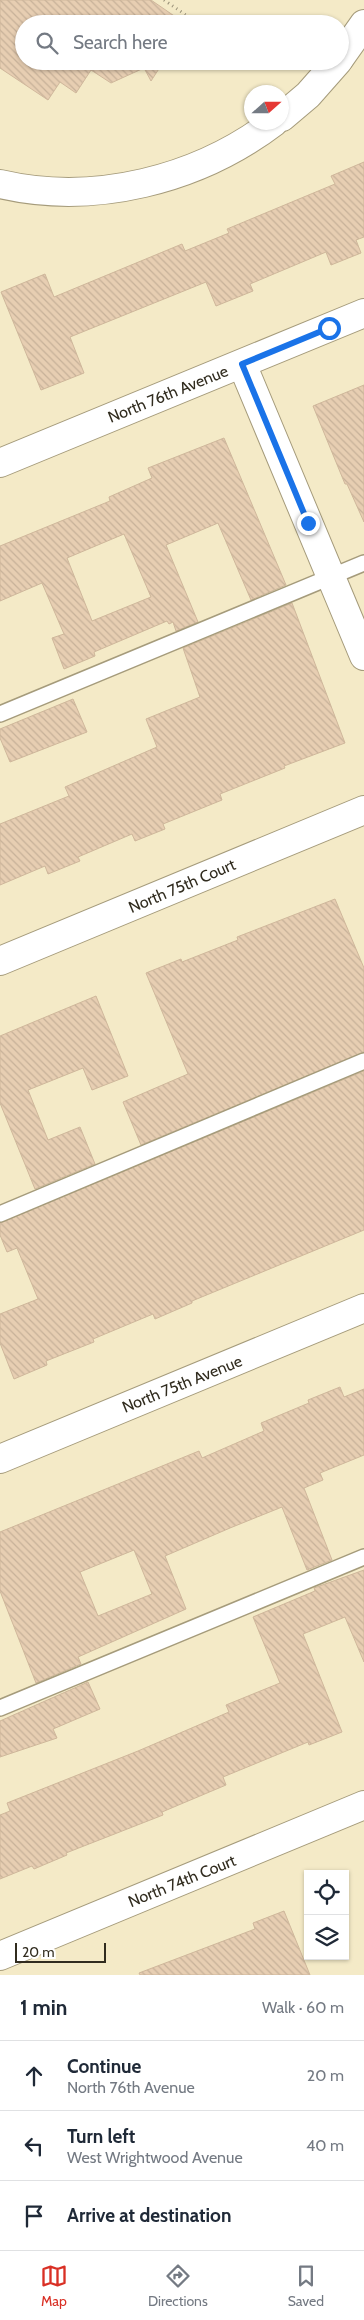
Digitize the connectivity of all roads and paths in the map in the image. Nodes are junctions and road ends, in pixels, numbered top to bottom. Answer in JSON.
{"nodes":[{"id":1,"x":164,"y":0,"type":"edge"},
{"id":2,"x":186,"y":15,"type":"edge"},
{"id":3,"x":364,"y":24,"type":"edge"},
{"id":4,"x":349,"y":46,"type":"edge"},
{"id":5,"x":330,"y":70,"type":"edge"},
{"id":6,"x":289,"y":111,"type":"edge"},
{"id":7,"x":263,"y":130,"type":"edge"},
{"id":8,"x":0,"y":184,"type":"edge"},
{"id":9,"x":364,"y":313,"type":"edge"},
{"id":10,"x":242,"y":364,"type":"junction"},
{"id":11,"x":0,"y":463,"type":"edge"},
{"id":12,"x":364,"y":563,"type":"edge"},
{"id":13,"x":331,"y":577,"type":"junction"},
{"id":14,"x":364,"y":656,"type":"edge"},
{"id":15,"x":0,"y":714,"type":"edge"},
{"id":16,"x":364,"y":810,"type":"edge"},
{"id":17,"x":0,"y":962,"type":"edge"},
{"id":18,"x":364,"y":1061,"type":"edge"},
{"id":19,"x":0,"y":1214,"type":"edge"},
{"id":20,"x":364,"y":1308,"type":"edge"},
{"id":21,"x":0,"y":1459,"type":"edge"},
{"id":22,"x":364,"y":1557,"type":"edge"},
{"id":23,"x":0,"y":1708,"type":"edge"},
{"id":24,"x":364,"y":1805,"type":"edge"},
{"id":25,"x":0,"y":1956,"type":"edge"}],
"edges":[{"from":1,"to":2,"type":"path"},
{"from":3,"to":4,"type":"street"},
{"from":5,"to":6,"type":"street"},
{"from":7,"to":8,"type":"street"},
{"from":9,"to":10,"type":"street","name":"North 76th Avenue"},
{"from":10,"to":11,"type":"street","name":"North 76th Avenue"},
{"from":10,"to":13,"type":"street"},
{"from":12,"to":13,"type":"lane"},
{"from":13,"to":14,"type":"street"},
{"from":13,"to":15,"type":"lane"},
{"from":16,"to":17,"type":"street","name":"North 75th Court"},
{"from":18,"to":19,"type":"lane"},
{"from":20,"to":21,"type":"street","name":"North 75th Avenue"},
{"from":22,"to":23,"type":"lane"},
{"from":24,"to":25,"type":"street","name":"North 74th Court"}]}
